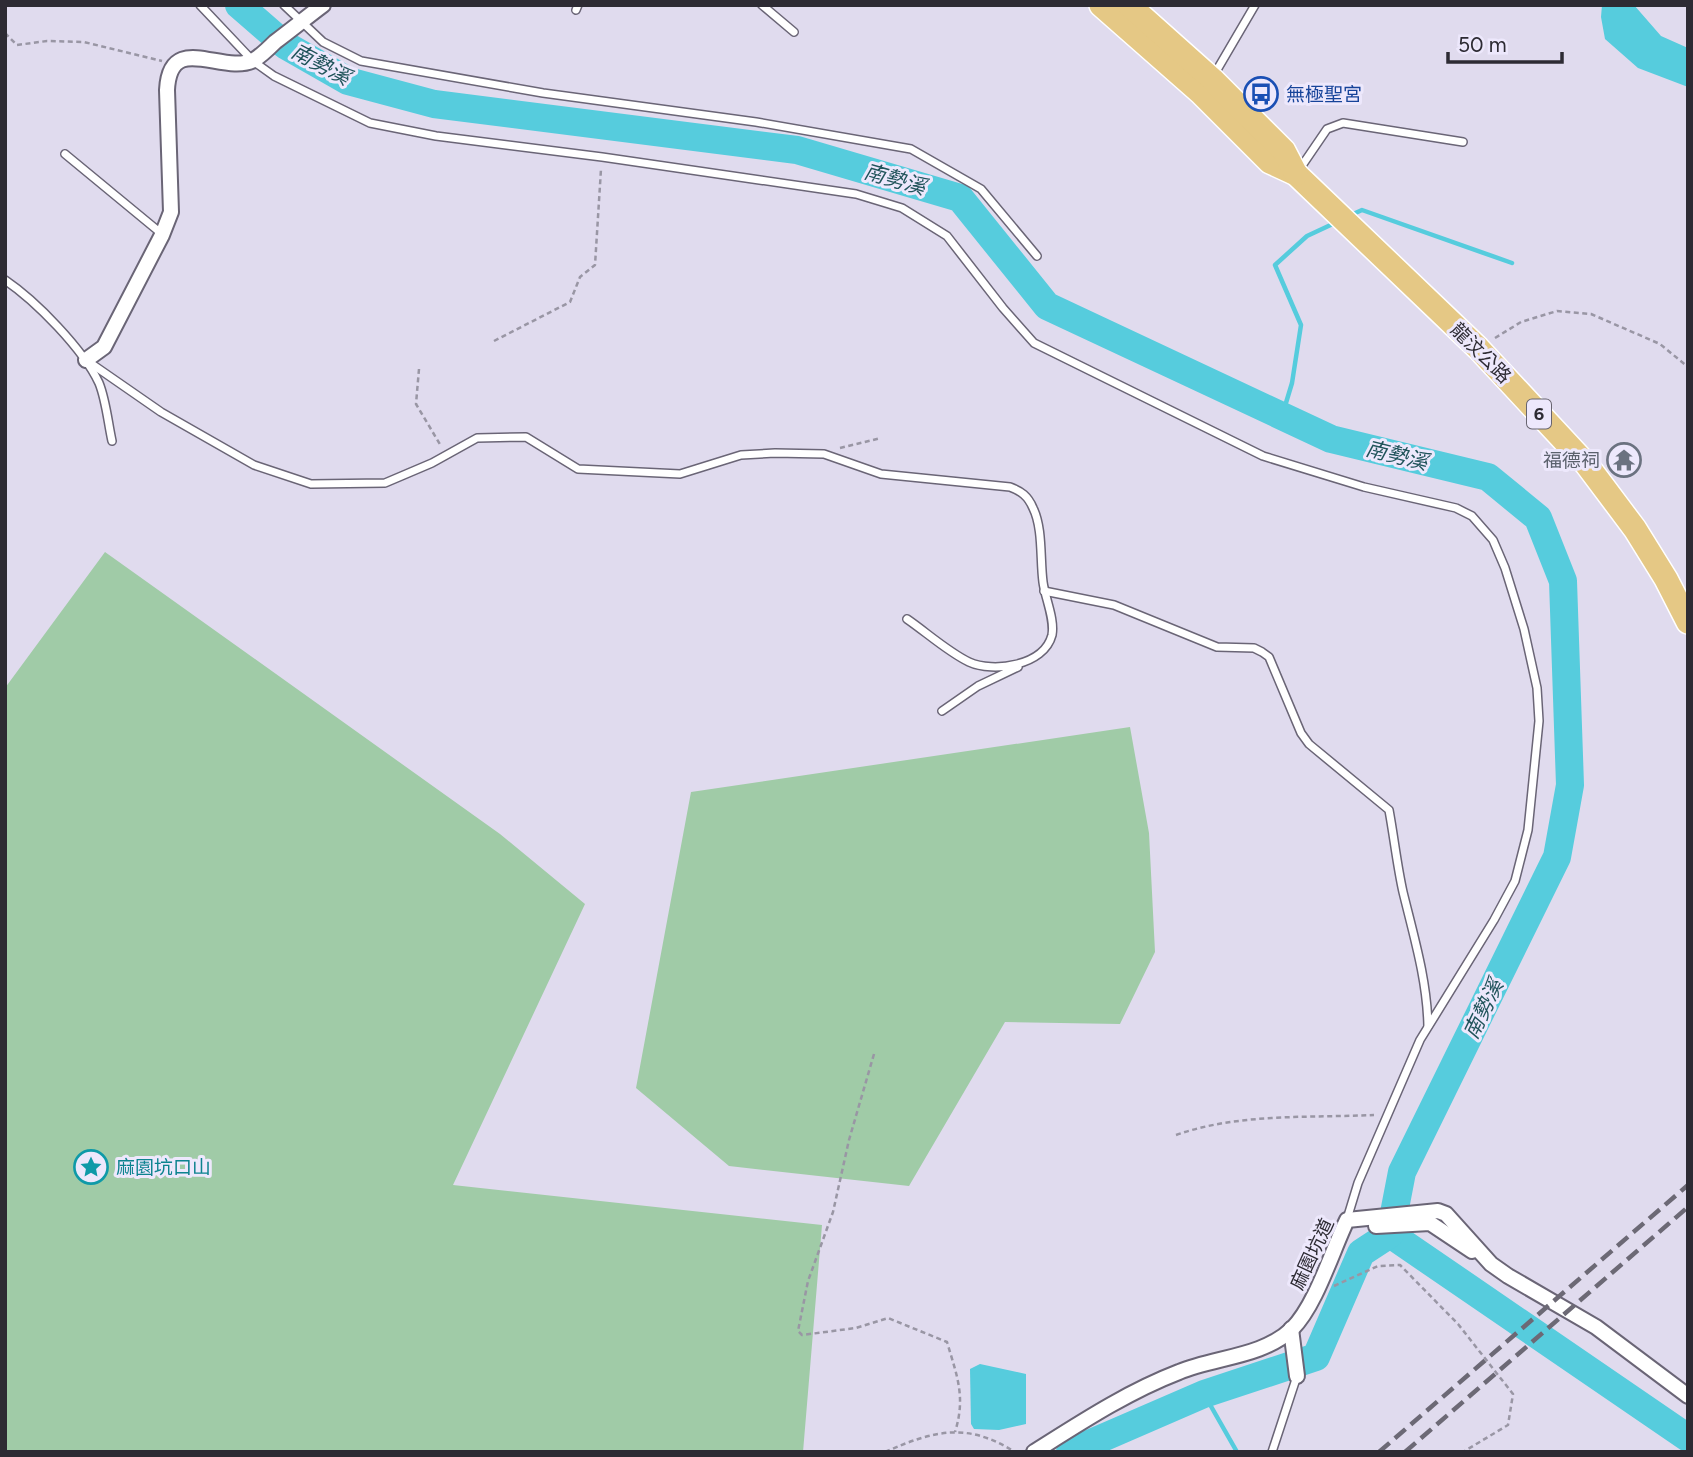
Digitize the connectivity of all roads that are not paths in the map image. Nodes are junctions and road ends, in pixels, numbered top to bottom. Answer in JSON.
{"nodes":[{"id":1,"x":200,"y":5,"type":"edge"},
{"id":2,"x":284,"y":5,"type":"edge"},
{"id":3,"x":323,"y":5,"type":"edge"},
{"id":4,"x":762,"y":5,"type":"edge"},
{"id":5,"x":1101,"y":5,"type":"edge"},
{"id":6,"x":1129,"y":5,"type":"edge"},
{"id":7,"x":1255,"y":5,"type":"edge"},
{"id":8,"x":298,"y":24,"type":"junction"},
{"id":9,"x":794,"y":32,"type":"dead end"},
{"id":10,"x":257,"y":57,"type":"junction"},
{"id":11,"x":1206,"y":86,"type":"junction"},
{"id":12,"x":1463,"y":142,"type":"dead end"},
{"id":13,"x":65,"y":154,"type":"dead end"},
{"id":14,"x":1296,"y":174,"type":"junction"},
{"id":15,"x":162,"y":234,"type":"junction"},
{"id":16,"x":1037,"y":256,"type":"dead end"},
{"id":17,"x":5,"y":280,"type":"edge"},
{"id":18,"x":86,"y":360,"type":"junction"},
{"id":19,"x":112,"y":441,"type":"dead end"},
{"id":20,"x":1044,"y":591,"type":"junction"},
{"id":21,"x":907,"y":619,"type":"dead end"},
{"id":22,"x":1688,"y":622,"type":"edge"},
{"id":23,"x":1032,"y":661,"type":"junction"},
{"id":24,"x":942,"y":711,"type":"dead end"},
{"id":25,"x":1428,"y":1027,"type":"junction"},
{"id":26,"x":1345,"y":1224,"type":"junction"},
{"id":27,"x":1291,"y":1330,"type":"junction"},
{"id":28,"x":1297,"y":1376,"type":"joint"},
{"id":29,"x":1688,"y":1396,"type":"edge"},
{"id":30,"x":1034,"y":1452,"type":"edge"},
{"id":31,"x":1272,"y":1452,"type":"edge"}],
"edges":[{"from":1,"to":10,"type":"lane"},
{"from":2,"to":8,"type":"lane"},
{"from":3,"to":8,"type":"street"},
{"from":4,"to":9,"type":"lane"},
{"from":5,"to":11,"type":"main road","number":"6"},
{"from":6,"to":11,"type":"main road","number":"6"},
{"from":7,"to":11,"type":"lane"},
{"from":8,"to":10,"type":"street"},
{"from":8,"to":16,"type":"lane"},
{"from":10,"to":15,"type":"street"},
{"from":10,"to":25,"type":"lane"},
{"from":11,"to":14,"type":"main road","number":"6"},
{"from":12,"to":14,"type":"lane"},
{"from":13,"to":15,"type":"lane"},
{"from":14,"to":22,"type":"main road","name":"龍汶公路","number":"6"},
{"from":15,"to":18,"type":"street"},
{"from":17,"to":18,"type":"lane"},
{"from":18,"to":19,"type":"lane"},
{"from":18,"to":20,"type":"lane"},
{"from":20,"to":23,"type":"lane"},
{"from":20,"to":25,"type":"lane"},
{"from":21,"to":23,"type":"lane"},
{"from":23,"to":24,"type":"lane"},
{"from":25,"to":26,"type":"lane"},
{"from":26,"to":27,"type":"street","name":"麻園坑道"},
{"from":26,"to":29,"type":"street"},
{"from":27,"to":28,"type":"street"},
{"from":27,"to":30,"type":"street","name":"麻園坑道"},
{"from":28,"to":31,"type":"lane"}]}
